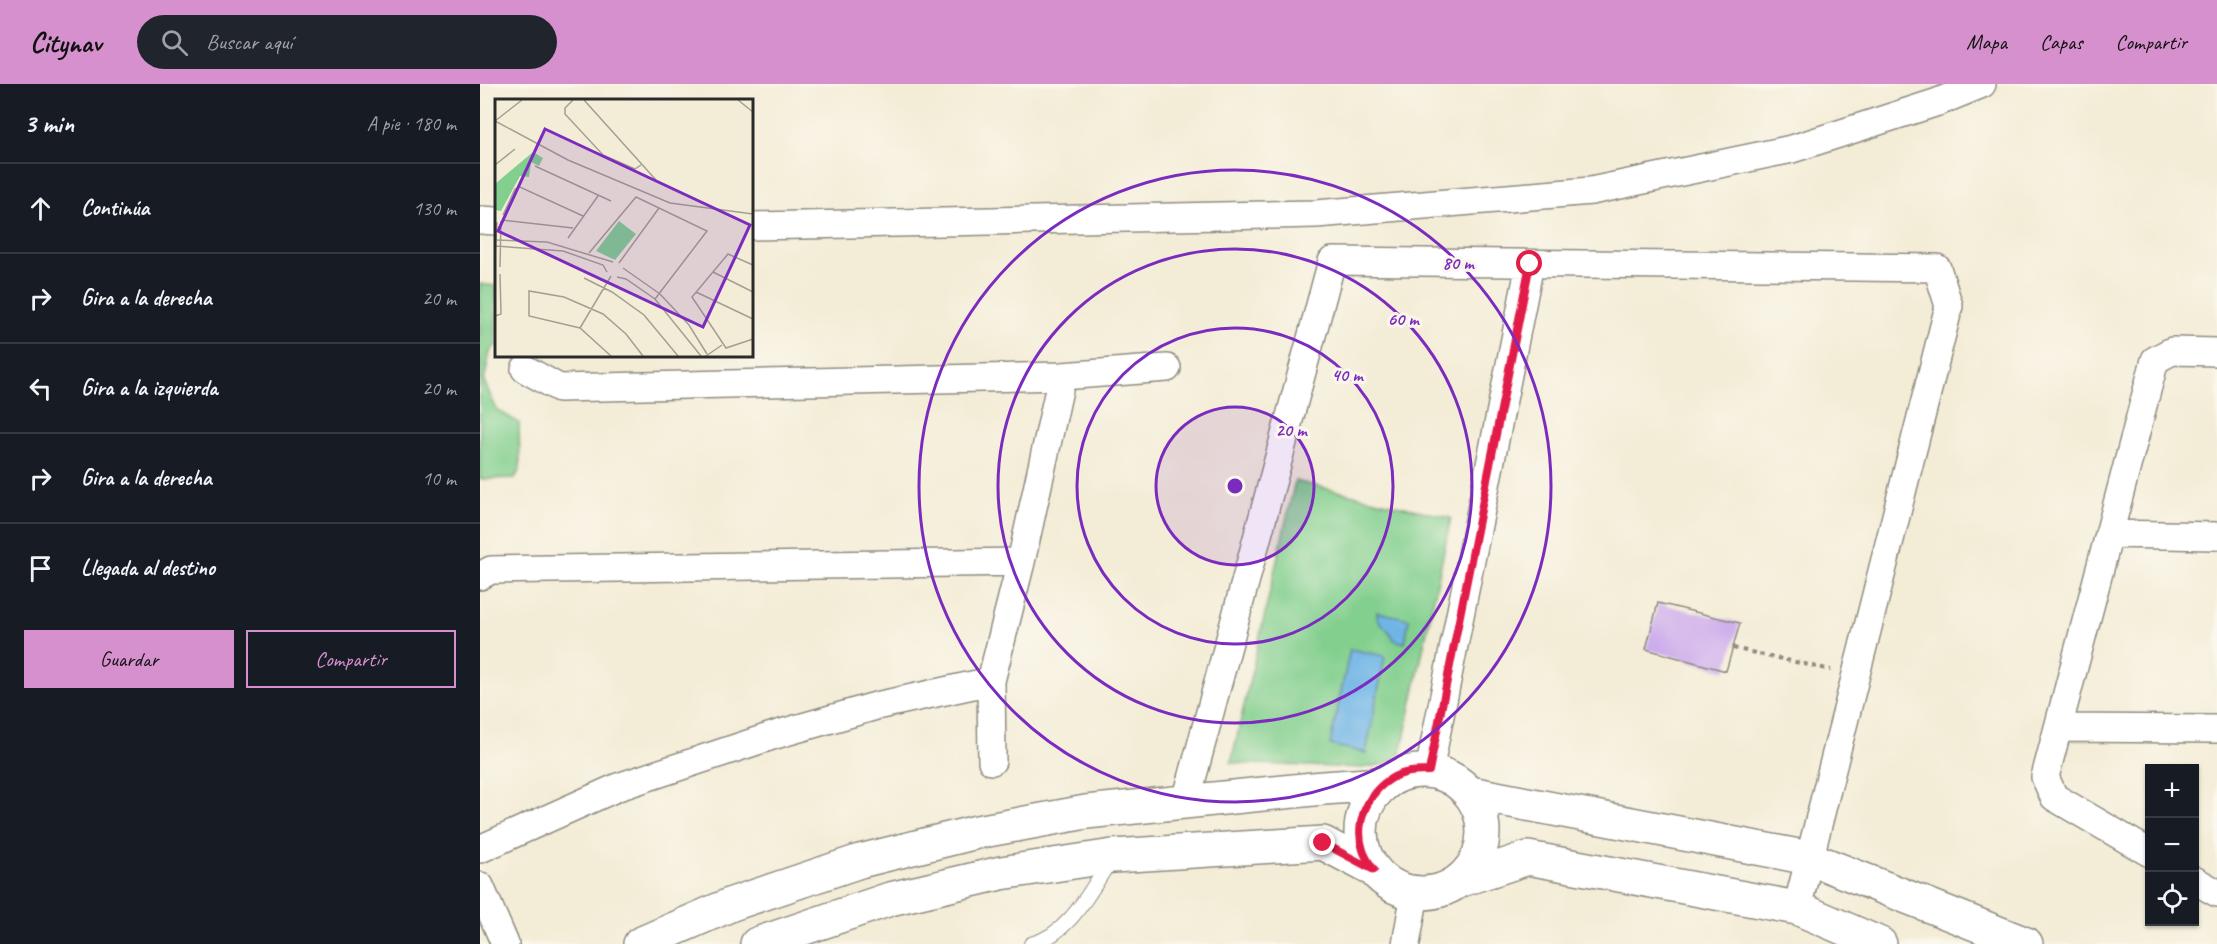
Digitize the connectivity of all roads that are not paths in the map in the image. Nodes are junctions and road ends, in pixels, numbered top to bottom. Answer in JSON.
{"nodes":[{"id":1,"x":1982,"y":84,"type":"edge"},
{"id":2,"x":480,"y":220,"type":"edge"},
{"id":3,"x":495,"y":221,"type":"edge"},
{"id":4,"x":753,"y":226,"type":"edge"},
{"id":5,"x":1530,"y":264,"type":"junction"},
{"id":6,"x":2217,"y":351,"type":"edge"},
{"id":7,"x":1167,"y":368,"type":"dead end"},
{"id":8,"x":525,"y":369,"type":"dead end"},
{"id":9,"x":1062,"y":376,"type":"junction"},
{"id":10,"x":2109,"y":534,"type":"junction"},
{"id":11,"x":2217,"y":536,"type":"edge"},
{"id":12,"x":1021,"y":562,"type":"junction"},
{"id":13,"x":480,"y":576,"type":"edge"},
{"id":14,"x":991,"y":681,"type":"junction"},
{"id":15,"x":2058,"y":728,"type":"junction"},
{"id":16,"x":2217,"y":729,"type":"edge"},
{"id":17,"x":992,"y":761,"type":"dead end"},
{"id":18,"x":1429,"y":771,"type":"junction"},
{"id":19,"x":1383,"y":784,"type":"junction"},
{"id":20,"x":1470,"y":793,"type":"junction"},
{"id":21,"x":1186,"y":801,"type":"junction"},
{"id":22,"x":480,"y":849,"type":"edge"},
{"id":23,"x":2145,"y":850,"type":"edge"},
{"id":24,"x":1113,"y":856,"type":"junction"},
{"id":25,"x":1809,"y":858,"type":"junction"},
{"id":26,"x":1374,"y":870,"type":"junction"},
{"id":27,"x":1461,"y":880,"type":"junction"},
{"id":28,"x":2199,"y":883,"type":"edge"},
{"id":29,"x":480,"y":886,"type":"edge"},
{"id":30,"x":1415,"y":893,"type":"junction"},
{"id":31,"x":2217,"y":893,"type":"edge"},
{"id":32,"x":1797,"y":908,"type":"junction"},
{"id":33,"x":505,"y":944,"type":"edge"},
{"id":34,"x":640,"y":944,"type":"edge"},
{"id":35,"x":757,"y":944,"type":"edge"},
{"id":36,"x":1031,"y":944,"type":"edge"},
{"id":37,"x":1406,"y":944,"type":"edge"},
{"id":38,"x":1880,"y":944,"type":"edge"},
{"id":39,"x":2026,"y":944,"type":"edge"}],
"edges":[{"from":1,"to":4,"type":"street"},
{"from":2,"to":3,"type":"street"},
{"from":5,"to":18,"type":"street"},
{"from":5,"to":21,"type":"street"},
{"from":5,"to":25,"type":"street"},
{"from":6,"to":10,"type":"street"},
{"from":7,"to":9,"type":"street"},
{"from":8,"to":9,"type":"street"},
{"from":9,"to":12,"type":"street"},
{"from":10,"to":11,"type":"street"},
{"from":10,"to":15,"type":"street"},
{"from":12,"to":13,"type":"street"},
{"from":12,"to":14,"type":"street"},
{"from":14,"to":17,"type":"street"},
{"from":14,"to":22,"type":"street"},
{"from":15,"to":16,"type":"street"},
{"from":15,"to":23,"type":"street"},
{"from":18,"to":19,"type":"street"},
{"from":18,"to":20,"type":"street"},
{"from":19,"to":21,"type":"street"},
{"from":19,"to":26,"type":"street"},
{"from":20,"to":25,"type":"street"},
{"from":20,"to":27,"type":"street"},
{"from":21,"to":34,"type":"street"},
{"from":24,"to":26,"type":"street"},
{"from":24,"to":35,"type":"street"},
{"from":24,"to":36,"type":"lane"},
{"from":25,"to":32,"type":"street"},
{"from":25,"to":39,"type":"street"},
{"from":26,"to":30,"type":"street"},
{"from":27,"to":30,"type":"street"},
{"from":27,"to":32,"type":"street"},
{"from":28,"to":31,"type":"street"},
{"from":29,"to":33,"type":"street"},
{"from":30,"to":37,"type":"street"},
{"from":32,"to":38,"type":"street"}]}
